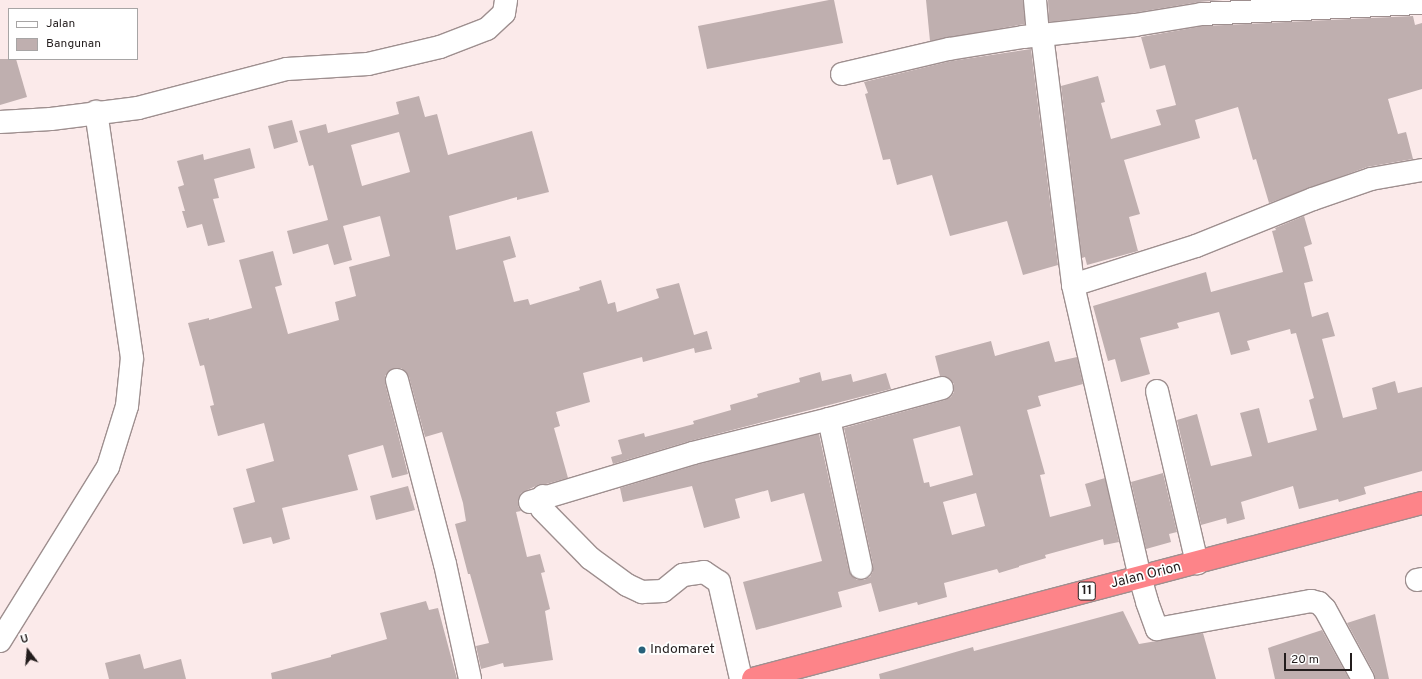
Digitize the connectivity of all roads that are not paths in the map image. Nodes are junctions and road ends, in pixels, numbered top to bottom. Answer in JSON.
{"nodes":[{"id":1,"x":506,"y":0,"type":"edge"},
{"id":2,"x":1035,"y":0,"type":"edge"},
{"id":3,"x":1422,"y":3,"type":"edge"},
{"id":4,"x":1040,"y":35,"type":"junction"},
{"id":5,"x":842,"y":74,"type":"dead end"},
{"id":6,"x":96,"y":112,"type":"junction"},
{"id":7,"x":0,"y":122,"type":"edge"},
{"id":8,"x":1422,"y":170,"type":"edge"},
{"id":9,"x":1073,"y":284,"type":"junction"},
{"id":10,"x":397,"y":380,"type":"dead end"},
{"id":11,"x":942,"y":388,"type":"dead end"},
{"id":12,"x":1157,"y":391,"type":"dead end"},
{"id":13,"x":829,"y":419,"type":"junction"},
{"id":14,"x":1422,"y":503,"type":"edge"},
{"id":15,"x":1197,"y":563,"type":"junction"},
{"id":16,"x":861,"y":568,"type":"dead end"},
{"id":17,"x":1140,"y":577,"type":"junction"},
{"id":18,"x":6,"y":612,"type":"edge"},
{"id":19,"x":0,"y":641,"type":"edge"},
{"id":20,"x":470,"y":679,"type":"edge"},
{"id":21,"x":741,"y":679,"type":"edge"},
{"id":22,"x":753,"y":679,"type":"edge"},
{"id":23,"x":1363,"y":679,"type":"edge"}],
"edges":[{"from":1,"to":6,"type":"street"},
{"from":2,"to":4,"type":"street"},
{"from":3,"to":4,"type":"street"},
{"from":4,"to":5,"type":"street"},
{"from":4,"to":9,"type":"street"},
{"from":6,"to":7,"type":"street"},
{"from":6,"to":18,"type":"street"},
{"from":8,"to":9,"type":"street"},
{"from":9,"to":17,"type":"street"},
{"from":10,"to":20,"type":"street"},
{"from":11,"to":13,"type":"street"},
{"from":12,"to":15,"type":"street"},
{"from":13,"to":16,"type":"street"},
{"from":13,"to":21,"type":"street"},
{"from":14,"to":15,"type":"highway","name":"Jalan Orion","number":"11"},
{"from":15,"to":17,"type":"highway","name":"Jalan Orion","number":"11"},
{"from":17,"to":22,"type":"highway","name":"Jalan Orion","number":"11"},
{"from":17,"to":23,"type":"street"},
{"from":18,"to":19,"type":"street"}]}
